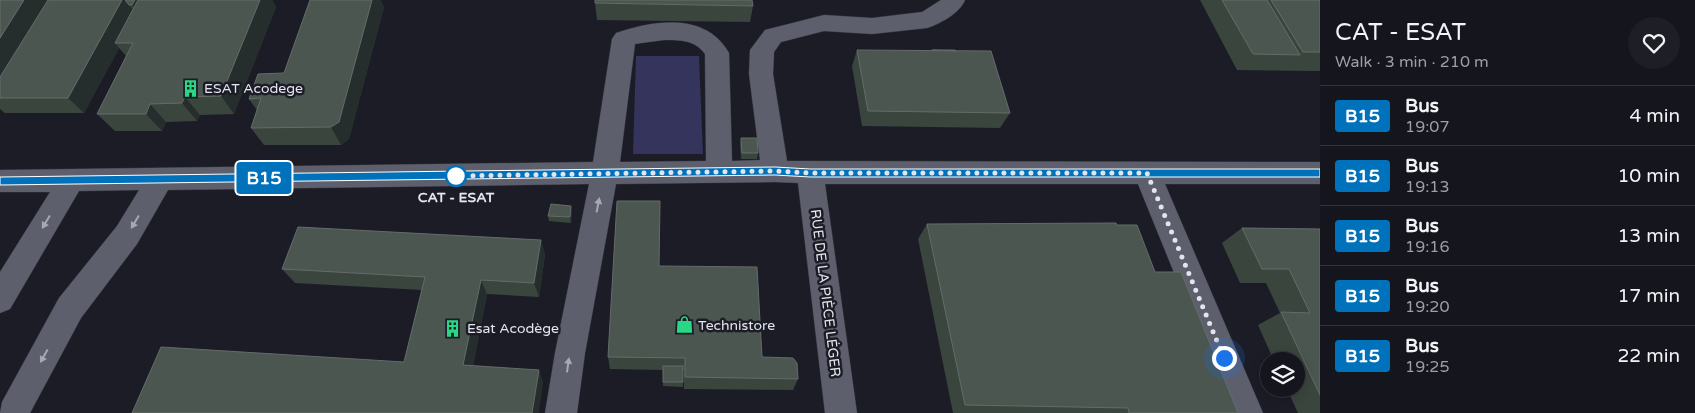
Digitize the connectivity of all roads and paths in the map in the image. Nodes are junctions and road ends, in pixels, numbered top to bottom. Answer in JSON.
{"nodes":[{"id":1,"x":954,"y":0,"type":"edge"},
{"id":2,"x":775,"y":171,"type":"junction"},
{"id":3,"x":604,"y":173,"type":"junction"},
{"id":4,"x":719,"y":173,"type":"junction"},
{"id":5,"x":810,"y":173,"type":"junction"},
{"id":6,"x":1147,"y":173,"type":"junction"},
{"id":7,"x":1320,"y":173,"type":"edge"},
{"id":8,"x":71,"y":180,"type":"junction"},
{"id":9,"x":160,"y":180,"type":"junction"},
{"id":10,"x":0,"y":181,"type":"edge"},
{"id":11,"x":0,"y":299,"type":"edge"},
{"id":12,"x":13,"y":413,"type":"edge"},
{"id":13,"x":561,"y":413,"type":"edge"},
{"id":14,"x":841,"y":413,"type":"edge"},
{"id":15,"x":1247,"y":413,"type":"edge"}],
"edges":[{"from":1,"to":2,"type":"street"},
{"from":2,"to":4,"type":"street"},
{"from":2,"to":5,"type":"street"},
{"from":3,"to":4,"type":"street"},
{"from":3,"to":4,"type":"street"},
{"from":3,"to":9,"type":"street"},
{"from":13,"to":3,"type":"street","one_way":true},
{"from":5,"to":6,"type":"street"},
{"from":5,"to":14,"type":"street","name":"RUE DE LA PIÈCE LÉGER"},
{"from":6,"to":7,"type":"street"},
{"from":6,"to":15,"type":"street"},
{"from":8,"to":9,"type":"street"},
{"from":8,"to":10,"type":"street"},
{"from":8,"to":11,"type":"street","one_way":true},
{"from":9,"to":12,"type":"street","one_way":true}]}
